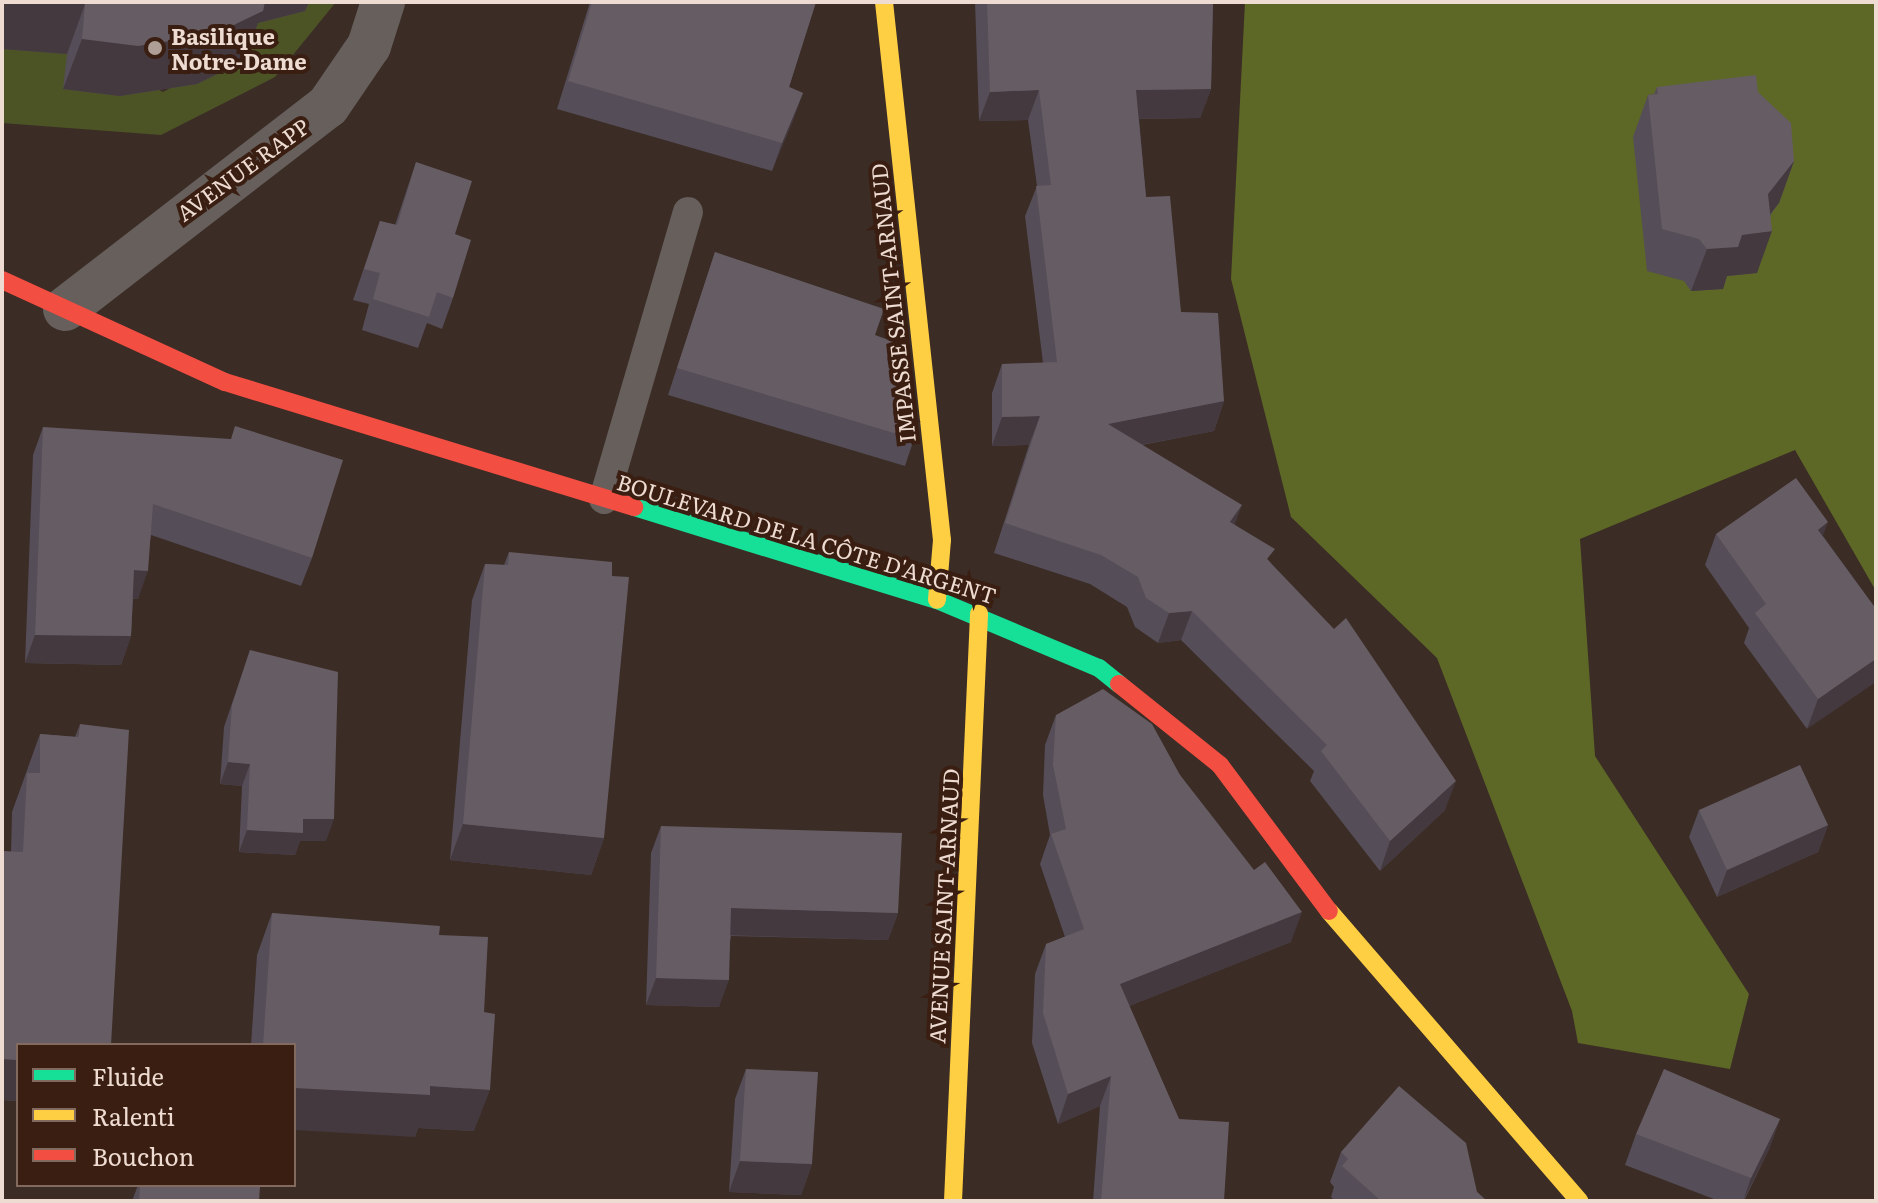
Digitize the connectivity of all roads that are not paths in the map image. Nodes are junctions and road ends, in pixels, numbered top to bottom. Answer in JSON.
{"nodes":[{"id":1,"x":383,"y":2,"type":"edge"},
{"id":2,"x":884,"y":2,"type":"edge"},
{"id":3,"x":688,"y":212,"type":"dead end"},
{"id":4,"x":2,"y":280,"type":"edge"},
{"id":5,"x":65,"y":309,"type":"junction"},
{"id":6,"x":604,"y":499,"type":"junction"},
{"id":7,"x":937,"y":600,"type":"junction"},
{"id":8,"x":979,"y":614,"type":"junction"},
{"id":9,"x":953,"y":1201,"type":"edge"},
{"id":10,"x":1579,"y":1201,"type":"edge"}],
"edges":[{"from":1,"to":5,"type":"street","name":"AVENUE RAPP"},
{"from":2,"to":7,"type":"main road","name":"IMPASSE SAINT-ARNAUD"},
{"from":3,"to":6,"type":"lane"},
{"from":4,"to":5,"type":"main road","name":"BOULEVARD DE LA CÔTE D'ARGENT"},
{"from":5,"to":6,"type":"main road","name":"BOULEVARD DE LA CÔTE D'ARGENT"},
{"from":6,"to":7,"type":"main road","name":"BOULEVARD DE LA CÔTE D'ARGENT"},
{"from":7,"to":8,"type":"main road","name":"BOULEVARD DE LA CÔTE D'ARGENT"},
{"from":8,"to":9,"type":"main road","name":"AVENUE SAINT-ARNAUD"},
{"from":8,"to":10,"type":"main road","name":"BOULEVARD DE LA CÔTE D'ARGENT"}]}
